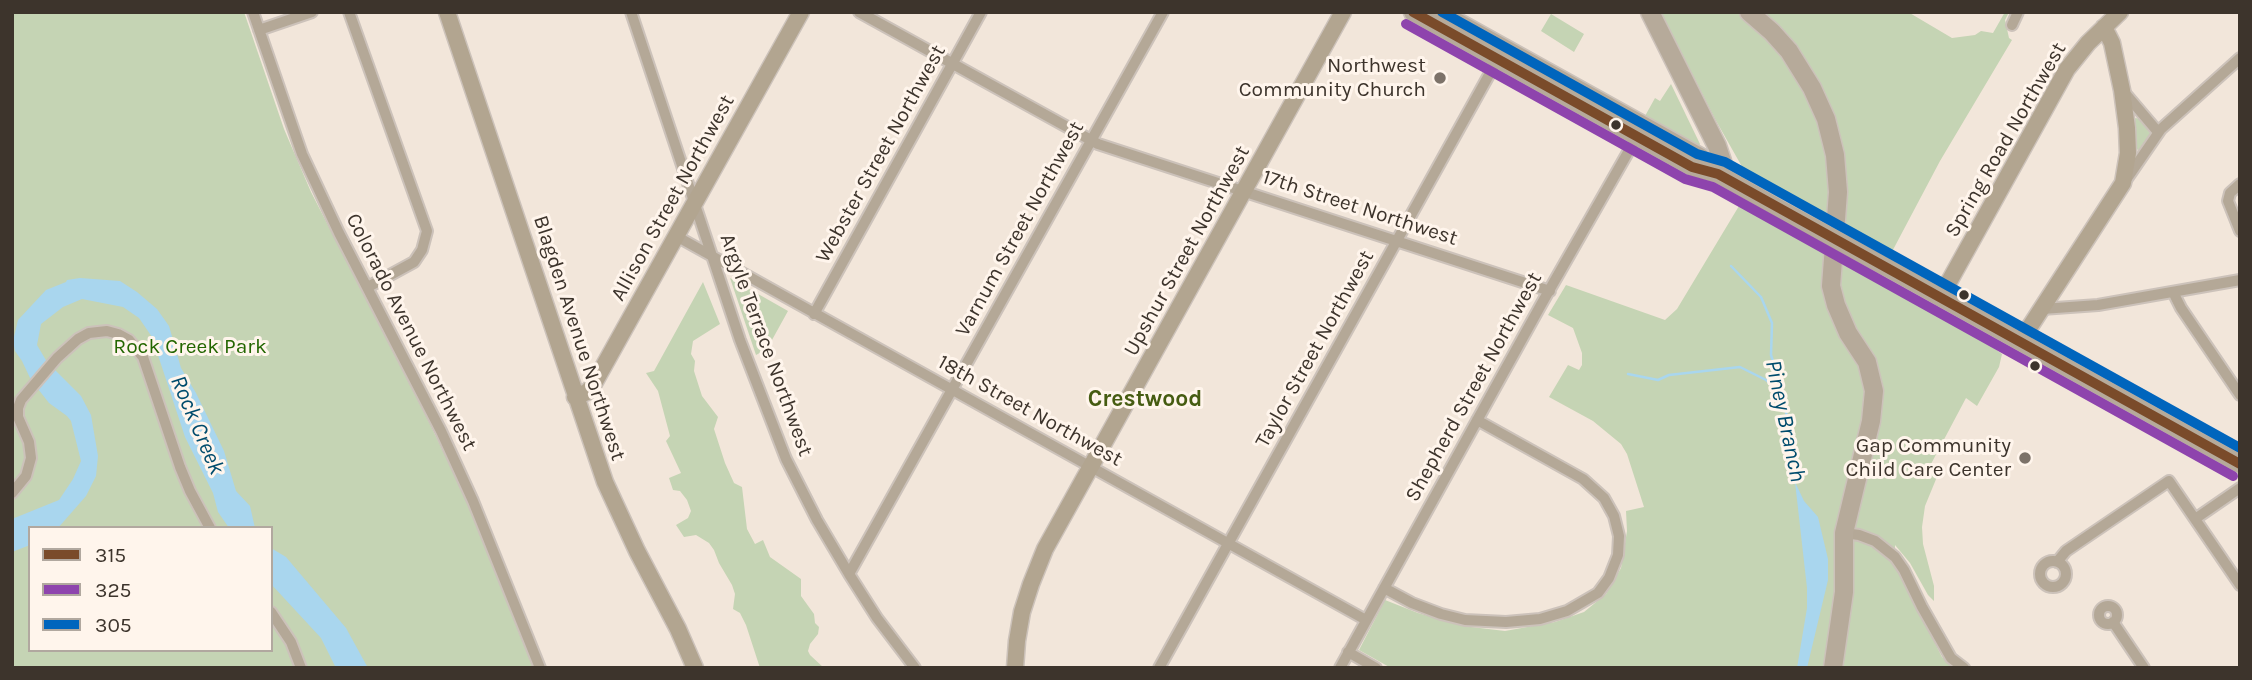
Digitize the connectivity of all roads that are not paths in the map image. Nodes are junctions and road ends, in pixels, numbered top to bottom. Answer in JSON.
{"nodes":[{"id":1,"x":253,"y":12,"type":"edge"},
{"id":2,"x":312,"y":12,"type":"edge"},
{"id":3,"x":349,"y":12,"type":"edge"},
{"id":4,"x":447,"y":12,"type":"edge"},
{"id":5,"x":631,"y":12,"type":"edge"},
{"id":6,"x":801,"y":12,"type":"edge"},
{"id":7,"x":859,"y":12,"type":"edge"},
{"id":8,"x":981,"y":12,"type":"edge"},
{"id":9,"x":1163,"y":12,"type":"edge"},
{"id":10,"x":1343,"y":12,"type":"edge"},
{"id":11,"x":1413,"y":12,"type":"edge"},
{"id":12,"x":1439,"y":12,"type":"edge"},
{"id":13,"x":1650,"y":12,"type":"edge"},
{"id":14,"x":1749,"y":12,"type":"edge"},
{"id":15,"x":2018,"y":12,"type":"edge"},
{"id":16,"x":2120,"y":12,"type":"edge"},
{"id":17,"x":2012,"y":24,"type":"dead end"},
{"id":18,"x":2104,"y":27,"type":"junction"},
{"id":19,"x":259,"y":30,"type":"junction"},
{"id":20,"x":1501,"y":54,"type":"junction"},
{"id":21,"x":2240,"y":58,"type":"edge"},
{"id":22,"x":952,"y":65,"type":"junction"},
{"id":23,"x":2122,"y":90,"type":"junction"},
{"id":24,"x":1640,"y":130,"type":"junction"},
{"id":25,"x":2158,"y":132,"type":"junction"},
{"id":26,"x":1091,"y":141,"type":"junction"},
{"id":27,"x":1718,"y":174,"type":"junction"},
{"id":28,"x":2123,"y":183,"type":"junction"},
{"id":29,"x":2240,"y":184,"type":"edge"},
{"id":30,"x":1244,"y":191,"type":"junction"},
{"id":31,"x":694,"y":204,"type":"junction"},
{"id":32,"x":2240,"y":231,"type":"edge"},
{"id":33,"x":676,"y":236,"type":"junction"},
{"id":34,"x":1397,"y":241,"type":"junction"},
{"id":35,"x":711,"y":256,"type":"junction"},
{"id":36,"x":2240,"y":280,"type":"edge"},
{"id":37,"x":368,"y":287,"type":"junction"},
{"id":38,"x":1550,"y":291,"type":"junction"},
{"id":39,"x":2173,"y":292,"type":"junction"},
{"id":40,"x":1940,"y":298,"type":"junction"},
{"id":41,"x":2042,"y":309,"type":"junction"},
{"id":42,"x":814,"y":314,"type":"junction"},
{"id":43,"x":2020,"y":342,"type":"junction"},
{"id":44,"x":953,"y":390,"type":"junction"},
{"id":45,"x":2240,"y":395,"type":"edge"},
{"id":46,"x":575,"y":397,"type":"junction"},
{"id":47,"x":1477,"y":420,"type":"junction"},
{"id":48,"x":2240,"y":464,"type":"edge"},
{"id":49,"x":1090,"y":467,"type":"junction"},
{"id":50,"x":2240,"y":488,"type":"edge"},
{"id":51,"x":12,"y":494,"type":"edge"},
{"id":52,"x":2195,"y":519,"type":"junction"},
{"id":53,"x":209,"y":526,"type":"edge"},
{"id":54,"x":1844,"y":533,"type":"junction"},
{"id":55,"x":1228,"y":544,"type":"junction"},
{"id":56,"x":2057,"y":562,"type":"dead end"},
{"id":57,"x":849,"y":574,"type":"junction"},
{"id":58,"x":2238,"y":580,"type":"edge"},
{"id":59,"x":1384,"y":588,"type":"junction"},
{"id":60,"x":273,"y":615,"type":"edge"},
{"id":61,"x":1366,"y":620,"type":"junction"},
{"id":62,"x":2113,"y":622,"type":"dead end"},
{"id":63,"x":1348,"y":652,"type":"junction"},
{"id":64,"x":301,"y":668,"type":"edge"},
{"id":65,"x":540,"y":668,"type":"edge"},
{"id":66,"x":695,"y":668,"type":"edge"},
{"id":67,"x":915,"y":668,"type":"edge"},
{"id":68,"x":1015,"y":668,"type":"edge"},
{"id":69,"x":1159,"y":668,"type":"edge"},
{"id":70,"x":1340,"y":668,"type":"edge"},
{"id":71,"x":1376,"y":668,"type":"edge"},
{"id":72,"x":1833,"y":668,"type":"edge"},
{"id":73,"x":1965,"y":668,"type":"edge"},
{"id":74,"x":2144,"y":668,"type":"edge"}],
"edges":[{"from":1,"to":19,"type":"street","name":"Colorado Avenue Northwest"},
{"from":2,"to":19,"type":"street"},
{"from":3,"to":37,"type":"street"},
{"from":4,"to":46,"type":"street","name":"Blagden Avenue Northwest"},
{"from":5,"to":31,"type":"street","name":"Argyle Terrace Northwest"},
{"from":6,"to":31,"type":"street","name":"Allison Street Northwest"},
{"from":7,"to":22,"type":"street","name":"17th Street Northwest"},
{"from":8,"to":22,"type":"street","name":"Webster Street Northwest"},
{"from":9,"to":26,"type":"street","name":"Varnum Street Northwest"},
{"from":10,"to":30,"type":"street","name":"Upshur Street Northwest"},
{"from":11,"to":20,"type":"main road"},
{"from":12,"to":20,"type":"main road"},
{"from":13,"to":27,"type":"main road"},
{"from":14,"to":54,"type":"main road"},
{"from":15,"to":17,"type":"street"},
{"from":16,"to":18,"type":"street","name":"Spring Road Northwest"},
{"from":18,"to":23,"type":"street"},
{"from":18,"to":40,"type":"street","name":"Spring Road Northwest"},
{"from":19,"to":37,"type":"street","name":"Colorado Avenue Northwest"},
{"from":20,"to":24,"type":"main road"},
{"from":20,"to":34,"type":"street","name":"Taylor Street Northwest"},
{"from":21,"to":25,"type":"street"},
{"from":22,"to":26,"type":"street","name":"17th Street Northwest"},
{"from":22,"to":42,"type":"street","name":"Webster Street Northwest"},
{"from":23,"to":25,"type":"street"},
{"from":23,"to":28,"type":"street"},
{"from":24,"to":27,"type":"main road"},
{"from":24,"to":38,"type":"street","name":"Shepherd Street Northwest"},
{"from":25,"to":28,"type":"street"},
{"from":26,"to":30,"type":"street","name":"17th Street Northwest"},
{"from":26,"to":44,"type":"street","name":"Varnum Street Northwest"},
{"from":27,"to":40,"type":"main road","bridge":true},
{"from":28,"to":41,"type":"street"},
{"from":29,"to":32,"type":"street"},
{"from":30,"to":34,"type":"street","name":"17th Street Northwest"},
{"from":30,"to":49,"type":"street","name":"Upshur Street Northwest"},
{"from":31,"to":33,"type":"street","name":"Allison Street Northwest"},
{"from":31,"to":35,"type":"street","name":"Argyle Terrace Northwest"},
{"from":33,"to":35,"type":"street","name":"18th Street Northwest"},
{"from":33,"to":46,"type":"street","name":"Allison Street Northwest"},
{"from":34,"to":38,"type":"street","name":"17th Street Northwest"},
{"from":34,"to":55,"type":"street","name":"Taylor Street Northwest"},
{"from":35,"to":42,"type":"street","name":"18th Street Northwest"},
{"from":35,"to":57,"type":"street","name":"Argyle Terrace Northwest"},
{"from":36,"to":39,"type":"street"},
{"from":37,"to":65,"type":"street","name":"Colorado Avenue Northwest"},
{"from":38,"to":47,"type":"street","name":"Shepherd Street Northwest"},
{"from":39,"to":41,"type":"street"},
{"from":39,"to":45,"type":"street"},
{"from":40,"to":43,"type":"main road"},
{"from":41,"to":43,"type":"street"},
{"from":42,"to":44,"type":"street","name":"18th Street Northwest"},
{"from":43,"to":48,"type":"main road"},
{"from":44,"to":49,"type":"street","name":"18th Street Northwest"},
{"from":44,"to":57,"type":"street","name":"Varnum Street Northwest"},
{"from":46,"to":66,"type":"street","name":"Blagden Avenue Northwest"},
{"from":47,"to":59,"type":"street","name":"Shepherd Street Northwest"},
{"from":47,"to":59,"type":"street"},
{"from":49,"to":55,"type":"street","name":"18th Street Northwest"},
{"from":49,"to":68,"type":"street","name":"Upshur Street Northwest"},
{"from":50,"to":52,"type":"street"},
{"from":51,"to":53,"type":"street"},
{"from":52,"to":56,"type":"street"},
{"from":52,"to":58,"type":"street"},
{"from":54,"to":72,"type":"main road"},
{"from":54,"to":73,"type":"street"},
{"from":55,"to":61,"type":"street","name":"18th Street Northwest"},
{"from":55,"to":69,"type":"street","name":"Taylor Street Northwest"},
{"from":57,"to":67,"type":"street","name":"Argyle Terrace Northwest"},
{"from":59,"to":61,"type":"street","name":"Shepherd Street Northwest"},
{"from":60,"to":64,"type":"street"},
{"from":61,"to":63,"type":"street","name":"Shepherd Street Northwest"},
{"from":62,"to":74,"type":"street"},
{"from":63,"to":70,"type":"street","name":"Shepherd Street Northwest"},
{"from":63,"to":71,"type":"street"}]}
